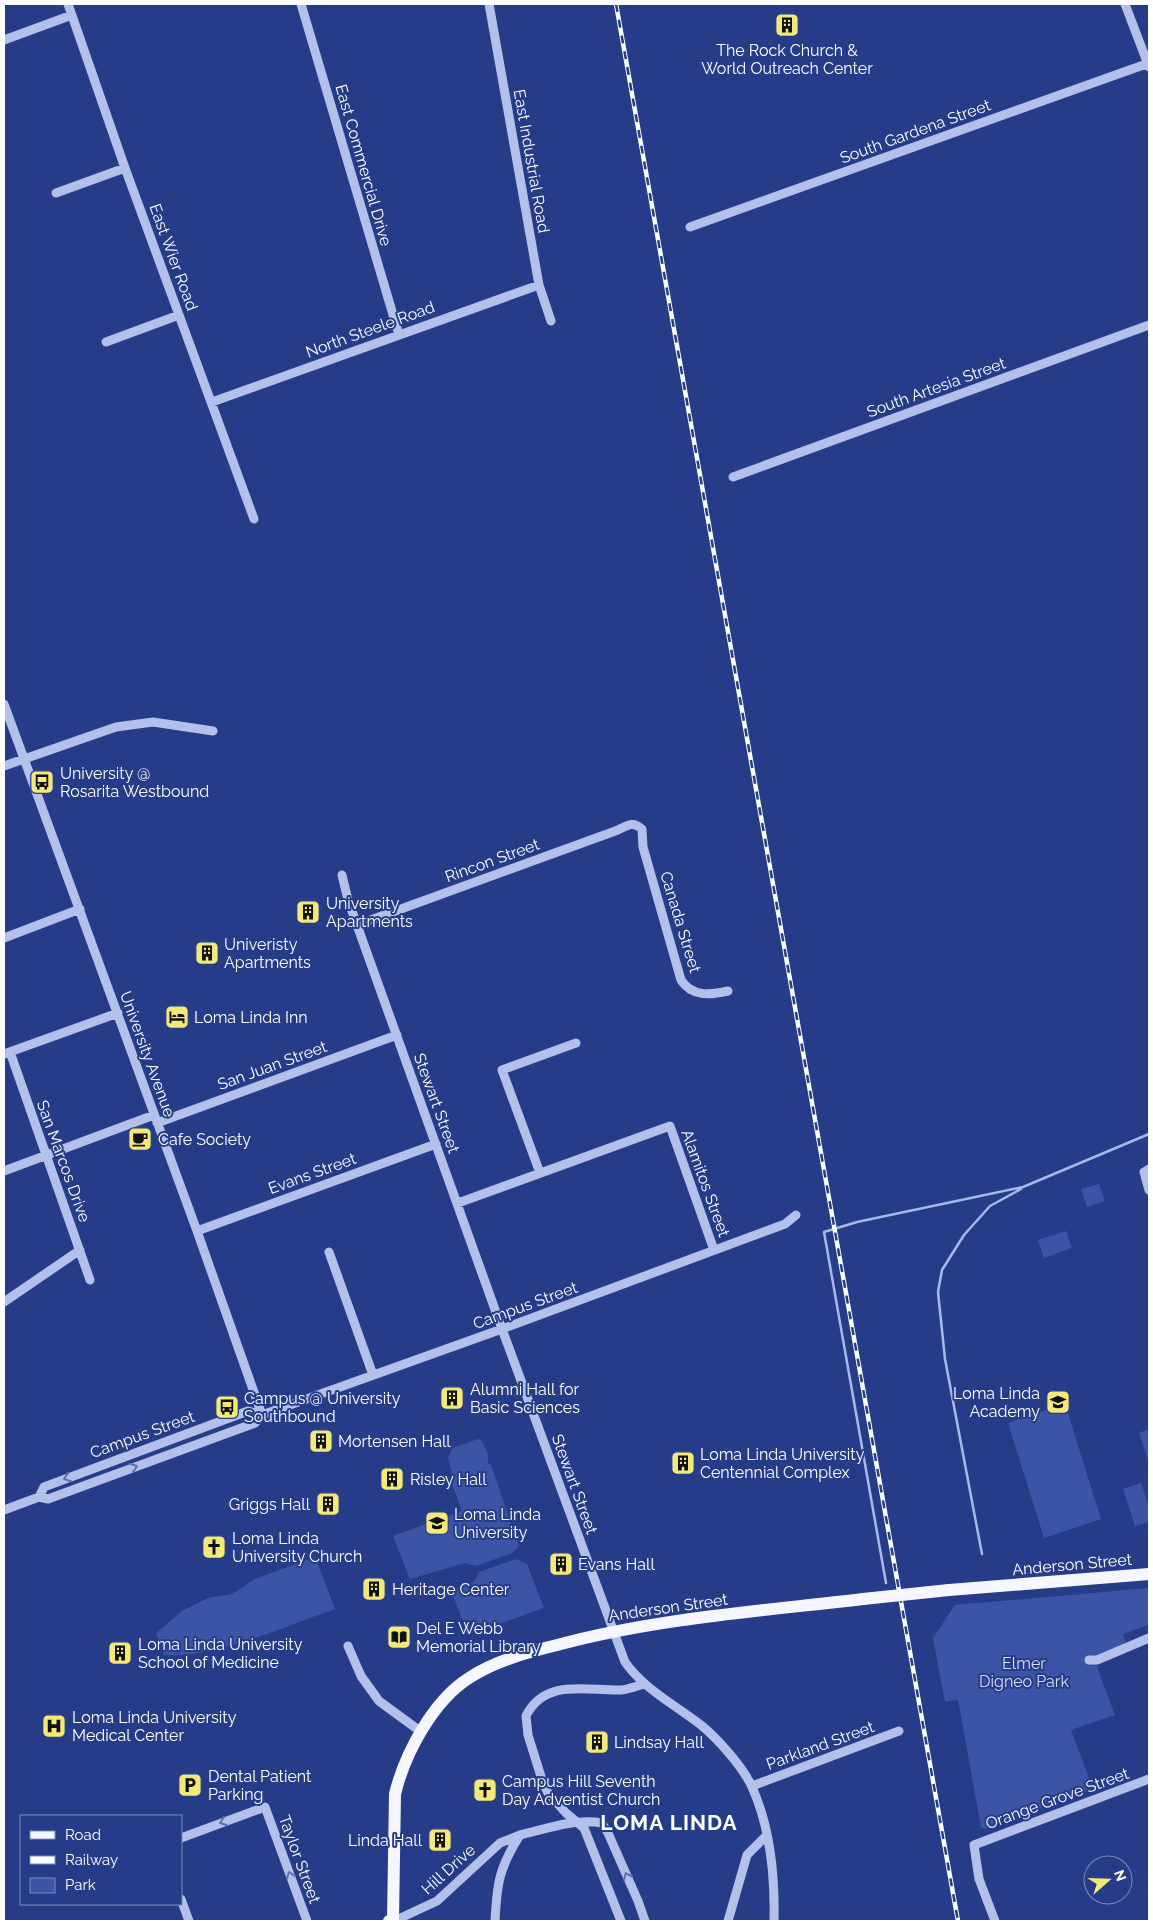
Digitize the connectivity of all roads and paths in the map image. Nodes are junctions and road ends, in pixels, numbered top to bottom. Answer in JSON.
{"nodes":[{"id":1,"x":68,"y":4,"type":"edge"},
{"id":2,"x":301,"y":4,"type":"edge"},
{"id":3,"x":489,"y":4,"type":"edge"},
{"id":4,"x":1125,"y":4,"type":"edge"},
{"id":5,"x":72,"y":15,"type":"junction"},
{"id":6,"x":4,"y":40,"type":"edge"},
{"id":7,"x":1149,"y":65,"type":"edge"},
{"id":8,"x":125,"y":168,"type":"junction"},
{"id":9,"x":56,"y":192,"type":"dead end"},
{"id":10,"x":690,"y":227,"type":"dead end"},
{"id":11,"x":539,"y":285,"type":"junction"},
{"id":12,"x":179,"y":315,"type":"junction"},
{"id":13,"x":551,"y":321,"type":"dead end"},
{"id":14,"x":1149,"y":325,"type":"edge"},
{"id":15,"x":399,"y":335,"type":"junction"},
{"id":16,"x":106,"y":342,"type":"dead end"},
{"id":17,"x":212,"y":402,"type":"junction"},
{"id":18,"x":734,"y":478,"type":"dead end"},
{"id":19,"x":254,"y":519,"type":"dead end"},
{"id":20,"x":4,"y":704,"type":"edge"},
{"id":21,"x":213,"y":730,"type":"dead end"},
{"id":22,"x":23,"y":759,"type":"junction"},
{"id":23,"x":4,"y":766,"type":"edge"},
{"id":24,"x":637,"y":824,"type":"joint"},
{"id":25,"x":342,"y":876,"type":"dead end"},
{"id":26,"x":80,"y":910,"type":"junction"},
{"id":27,"x":357,"y":925,"type":"junction"},
{"id":28,"x":4,"y":938,"type":"edge"},
{"id":29,"x":728,"y":991,"type":"dead end"},
{"id":30,"x":118,"y":1013,"type":"junction"},
{"id":31,"x":397,"y":1036,"type":"junction"},
{"id":32,"x":576,"y":1043,"type":"dead end"},
{"id":33,"x":7,"y":1053,"type":"edge"},
{"id":34,"x":156,"y":1119,"type":"junction"},
{"id":35,"x":436,"y":1144,"type":"junction"},
{"id":36,"x":46,"y":1155,"type":"junction"},
{"id":37,"x":1149,"y":1169,"type":"edge"},
{"id":38,"x":4,"y":1171,"type":"edge"},
{"id":39,"x":540,"y":1173,"type":"junction"},
{"id":40,"x":1149,"y":1190,"type":"edge"},
{"id":41,"x":458,"y":1203,"type":"junction"},
{"id":42,"x":796,"y":1215,"type":"dead end"},
{"id":43,"x":198,"y":1231,"type":"junction"},
{"id":44,"x":80,"y":1250,"type":"junction"},
{"id":45,"x":714,"y":1250,"type":"junction"},
{"id":46,"x":329,"y":1252,"type":"dead end"},
{"id":47,"x":90,"y":1280,"type":"dead end"},
{"id":48,"x":4,"y":1302,"type":"edge"},
{"id":49,"x":502,"y":1330,"type":"junction"},
{"id":50,"x":372,"y":1375,"type":"junction"},
{"id":51,"x":262,"y":1415,"type":"junction"},
{"id":52,"x":39,"y":1497,"type":"junction"},
{"id":53,"x":4,"y":1510,"type":"edge"},
{"id":54,"x":1149,"y":1574,"type":"edge"},
{"id":55,"x":613,"y":1630,"type":"junction"},
{"id":56,"x":1149,"y":1638,"type":"edge"},
{"id":57,"x":348,"y":1646,"type":"dead end"},
{"id":58,"x":1089,"y":1660,"type":"dead end"},
{"id":59,"x":644,"y":1684,"type":"junction"},
{"id":60,"x":420,"y":1731,"type":"junction"},
{"id":61,"x":900,"y":1731,"type":"dead end"},
{"id":62,"x":1149,"y":1779,"type":"edge"},
{"id":63,"x":752,"y":1786,"type":"junction"},
{"id":64,"x":578,"y":1822,"type":"junction"},
{"id":65,"x":520,"y":1835,"type":"junction"},
{"id":66,"x":766,"y":1836,"type":"junction"},
{"id":67,"x":182,"y":1838,"type":"edge"},
{"id":68,"x":182,"y":1902,"type":"edge"},
{"id":69,"x":189,"y":1921,"type":"edge"},
{"id":70,"x":306,"y":1921,"type":"edge"},
{"id":71,"x":392,"y":1921,"type":"edge"},
{"id":72,"x":495,"y":1921,"type":"edge"},
{"id":73,"x":621,"y":1921,"type":"edge"},
{"id":74,"x":645,"y":1921,"type":"edge"},
{"id":75,"x":728,"y":1921,"type":"edge"},
{"id":76,"x":774,"y":1921,"type":"edge"},
{"id":77,"x":995,"y":1921,"type":"edge"}],
"edges":[{"from":1,"to":5,"type":"street","name":"East Wier Road"},
{"from":2,"to":15,"type":"street","name":"East Commercial Drive"},
{"from":3,"to":11,"type":"street","name":"East Industrial Road"},
{"from":4,"to":7,"type":"street"},
{"from":5,"to":6,"type":"street"},
{"from":5,"to":8,"type":"street","name":"East Wier Road"},
{"from":7,"to":10,"type":"street","name":"South Gardena Street"},
{"from":8,"to":9,"type":"street"},
{"from":8,"to":12,"type":"street","name":"East Wier Road"},
{"from":11,"to":13,"type":"street","name":"East Industrial Road"},
{"from":11,"to":15,"type":"street","name":"North Steele Road"},
{"from":12,"to":16,"type":"street"},
{"from":12,"to":17,"type":"street","name":"East Wier Road"},
{"from":14,"to":18,"type":"street","name":"South Artesia Street"},
{"from":15,"to":17,"type":"street","name":"North Steele Road"},
{"from":17,"to":19,"type":"street","name":"East Wier Road"},
{"from":20,"to":22,"type":"street","name":"University Avenue"},
{"from":21,"to":22,"type":"street"},
{"from":22,"to":23,"type":"street"},
{"from":22,"to":26,"type":"street","name":"University Avenue"},
{"from":24,"to":27,"type":"street","name":"Rincon Street"},
{"from":24,"to":29,"type":"street","name":"Canada Street"},
{"from":25,"to":27,"type":"street","name":"Stewart Street"},
{"from":26,"to":28,"type":"street"},
{"from":26,"to":30,"type":"street","name":"University Avenue"},
{"from":27,"to":31,"type":"street","name":"Stewart Street"},
{"from":30,"to":33,"type":"street"},
{"from":30,"to":34,"type":"street","name":"University Avenue"},
{"from":31,"to":34,"type":"street","name":"San Juan Street"},
{"from":31,"to":35,"type":"street","name":"Stewart Street"},
{"from":32,"to":39,"type":"street"},
{"from":33,"to":36,"type":"street","name":"San Marcos Drive"},
{"from":34,"to":36,"type":"street","name":"San Juan Street"},
{"from":34,"to":43,"type":"street","name":"University Avenue"},
{"from":35,"to":41,"type":"street","name":"Stewart Street"},
{"from":35,"to":43,"type":"street","name":"Evans Street"},
{"from":36,"to":38,"type":"street","name":"San Juan Street"},
{"from":36,"to":44,"type":"street","name":"San Marcos Drive"},
{"from":37,"to":40,"type":"street"},
{"from":39,"to":41,"type":"street"},
{"from":39,"to":45,"type":"street","name":"Alamitos Street"},
{"from":41,"to":49,"type":"street","name":"Stewart Street"},
{"from":42,"to":45,"type":"street","name":"Campus Street"},
{"from":43,"to":51,"type":"street","name":"University Avenue"},
{"from":44,"to":47,"type":"street","name":"San Marcos Drive"},
{"from":44,"to":48,"type":"street"},
{"from":45,"to":49,"type":"street","name":"Campus Street"},
{"from":46,"to":50,"type":"street"},
{"from":49,"to":50,"type":"street","name":"Campus Street"},
{"from":49,"to":55,"type":"street","name":"Stewart Street"},
{"from":50,"to":51,"type":"street","name":"Campus Street"},
{"from":52,"to":51,"type":"street","name":"Campus Street","one_way":true},
{"from":51,"to":52,"type":"street","name":"Campus Street","one_way":true},
{"from":52,"to":53,"type":"street","name":"Campus Street"},
{"from":54,"to":55,"type":"main road","name":"Anderson Street","bridge":true},
{"from":55,"to":59,"type":"street","name":"Stewart Street"},
{"from":55,"to":60,"type":"main road","name":"Anderson Street"},
{"from":56,"to":58,"type":"street"},
{"from":57,"to":60,"type":"street"},
{"from":59,"to":63,"type":"street","name":"Stewart Street"},
{"from":59,"to":64,"type":"street"},
{"from":60,"to":71,"type":"main road","name":"Anderson Street"},
{"from":61,"to":63,"type":"street","name":"Parkland Street"},
{"from":62,"to":77,"type":"street","name":"Orange Grove Street"},
{"from":63,"to":66,"type":"street","name":"Stewart Street"},
{"from":64,"to":65,"type":"street","name":"Hill Drive"},
{"from":64,"to":73,"type":"street"},
{"from":74,"to":64,"type":"street","one_way":true},
{"from":65,"to":71,"type":"street","name":"Hill Drive"},
{"from":65,"to":72,"type":"street"},
{"from":66,"to":75,"type":"street"},
{"from":66,"to":76,"type":"street","name":"Stewart Street"},
{"from":70,"to":67,"type":"street","name":"Taylor Street","one_way":true},
{"from":68,"to":69,"type":"street"}]}
